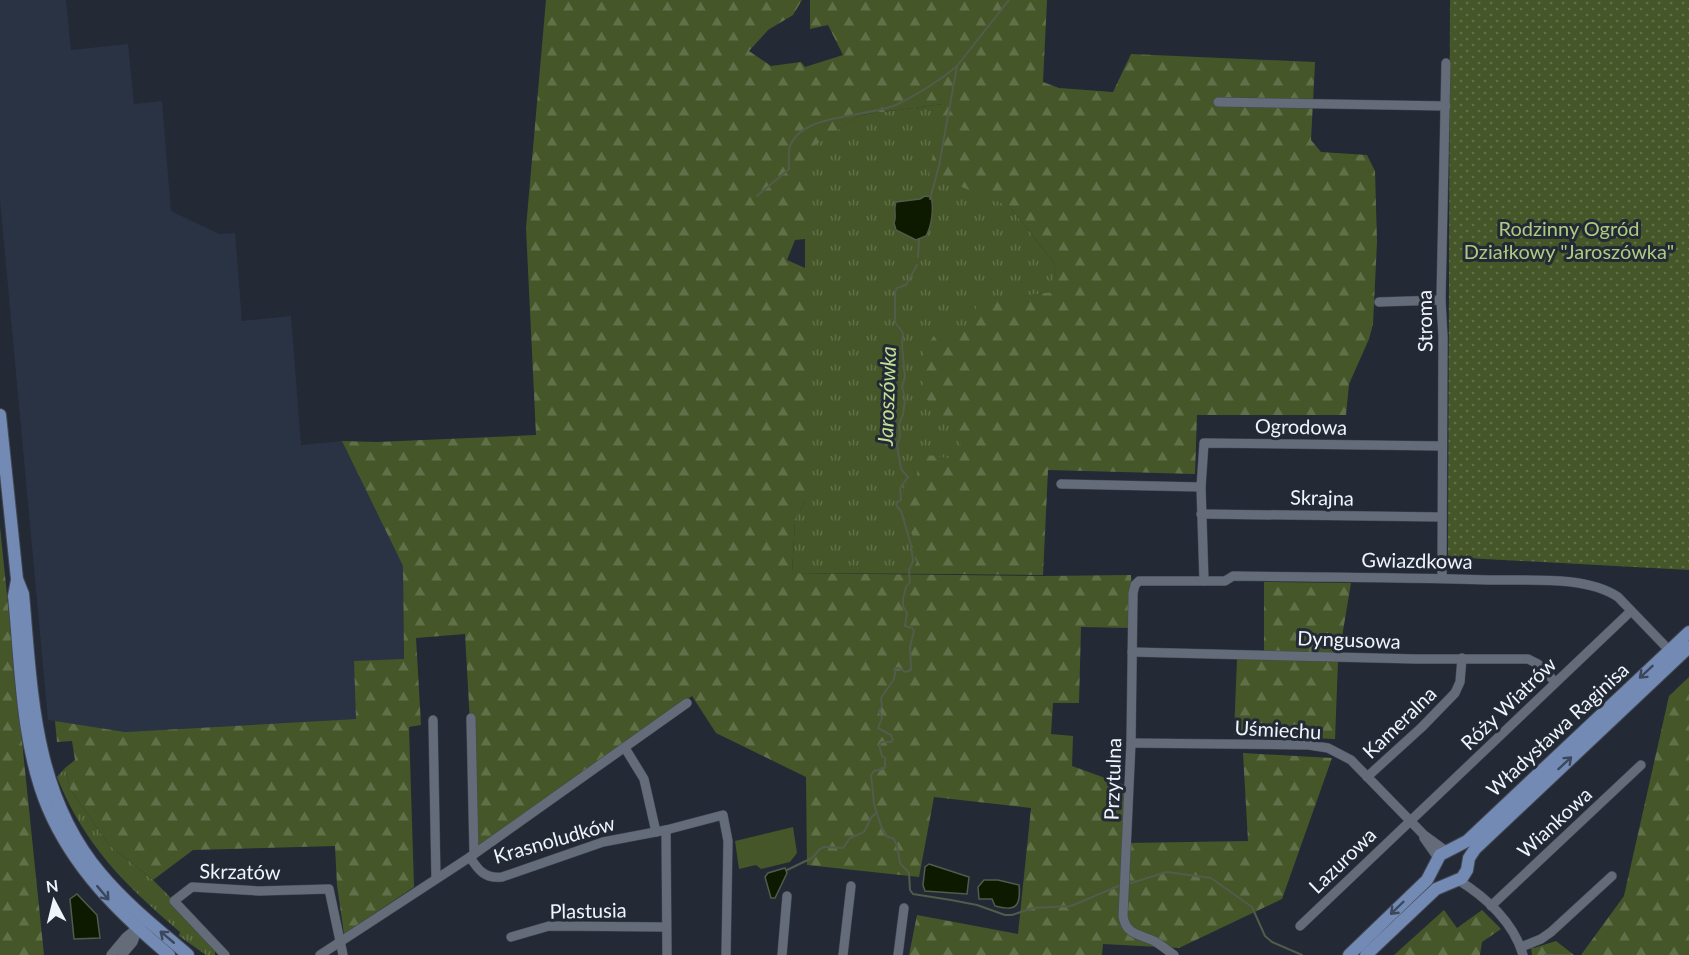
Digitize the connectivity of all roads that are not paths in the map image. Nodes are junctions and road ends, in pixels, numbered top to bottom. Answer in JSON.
{"nodes":[{"id":1,"x":1446,"y":63,"type":"dead end"},
{"id":2,"x":1218,"y":102,"type":"dead end"},
{"id":3,"x":1446,"y":106,"type":"junction"},
{"id":4,"x":1441,"y":300,"type":"junction"},
{"id":5,"x":1379,"y":302,"type":"dead end"},
{"id":6,"x":0,"y":415,"type":"edge"},
{"id":7,"x":1442,"y":446,"type":"junction"},
{"id":8,"x":1061,"y":484,"type":"dead end"},
{"id":9,"x":1201,"y":487,"type":"junction"},
{"id":10,"x":1201,"y":514,"type":"junction"},
{"id":11,"x":1442,"y":517,"type":"junction"},
{"id":12,"x":1442,"y":578,"type":"junction"},
{"id":13,"x":1141,"y":580,"type":"joint"},
{"id":14,"x":1204,"y":581,"type":"junction"},
{"id":15,"x":1631,"y":611,"type":"junction"},
{"id":16,"x":1689,"y":632,"type":"edge"},
{"id":17,"x":1689,"y":647,"type":"edge"},
{"id":18,"x":1669,"y":650,"type":"junction"},
{"id":19,"x":1132,"y":652,"type":"junction"},
{"id":20,"x":1462,"y":658,"type":"junction"},
{"id":21,"x":1556,"y":682,"type":"junction"},
{"id":22,"x":687,"y":703,"type":"dead end"},
{"id":23,"x":471,"y":718,"type":"dead end"},
{"id":24,"x":433,"y":720,"type":"dead end"},
{"id":25,"x":1131,"y":742,"type":"junction"},
{"id":26,"x":625,"y":748,"type":"junction"},
{"id":27,"x":1641,"y":765,"type":"dead end"},
{"id":28,"x":1367,"y":777,"type":"junction"},
{"id":29,"x":1409,"y":821,"type":"junction"},
{"id":30,"x":661,"y":831,"type":"junction"},
{"id":31,"x":472,"y":855,"type":"junction"},
{"id":32,"x":1442,"y":856,"type":"junction"},
{"id":33,"x":1467,"y":867,"type":"junction"},
{"id":34,"x":1612,"y":876,"type":"dead end"},
{"id":35,"x":436,"y":879,"type":"junction"},
{"id":36,"x":1455,"y":881,"type":"junction"},
{"id":37,"x":851,"y":886,"type":"dead end"},
{"id":38,"x":787,"y":896,"type":"dead end"},
{"id":39,"x":1482,"y":896,"type":"junction"},
{"id":40,"x":1491,"y":906,"type":"junction"},
{"id":41,"x":904,"y":908,"type":"dead end"},
{"id":42,"x":142,"y":924,"type":"junction"},
{"id":43,"x":1300,"y":926,"type":"dead end"},
{"id":44,"x":666,"y":927,"type":"junction"},
{"id":45,"x":511,"y":937,"type":"dead end"},
{"id":46,"x":339,"y":943,"type":"junction"},
{"id":47,"x":1522,"y":951,"type":"edge"},
{"id":48,"x":111,"y":955,"type":"edge"},
{"id":49,"x":122,"y":955,"type":"edge"},
{"id":50,"x":169,"y":955,"type":"edge"},
{"id":51,"x":188,"y":955,"type":"edge"},
{"id":52,"x":225,"y":955,"type":"edge"},
{"id":53,"x":320,"y":955,"type":"edge"},
{"id":54,"x":343,"y":955,"type":"edge"},
{"id":55,"x":667,"y":955,"type":"edge"},
{"id":56,"x":726,"y":955,"type":"edge"},
{"id":57,"x":782,"y":955,"type":"edge"},
{"id":58,"x":843,"y":955,"type":"edge"},
{"id":59,"x":898,"y":955,"type":"edge"},
{"id":60,"x":1174,"y":955,"type":"edge"},
{"id":61,"x":1349,"y":955,"type":"edge"},
{"id":62,"x":1366,"y":955,"type":"edge"}],
"edges":[{"from":1,"to":3,"type":"street","name":"Stroma"},
{"from":2,"to":3,"type":"street"},
{"from":3,"to":4,"type":"street","name":"Stroma"},
{"from":4,"to":5,"type":"street"},
{"from":4,"to":7,"type":"street","name":"Stroma"},
{"from":6,"to":42,"type":"main road"},
{"from":7,"to":9,"type":"street","name":"Ogrodowa"},
{"from":7,"to":11,"type":"street","name":"Stroma"},
{"from":8,"to":9,"type":"street"},
{"from":9,"to":10,"type":"street","name":"Ogrodowa"},
{"from":10,"to":11,"type":"street","name":"Skrajna"},
{"from":10,"to":14,"type":"street","name":"Ogrodowa"},
{"from":11,"to":12,"type":"street","name":"Stroma"},
{"from":12,"to":14,"type":"street","name":"Gwiazdkowa"},
{"from":12,"to":15,"type":"street","name":"Gwiazdkowa"},
{"from":13,"to":14,"type":"street","name":"Gwiazdkowa"},
{"from":13,"to":19,"type":"street","name":"Przytulna"},
{"from":15,"to":18,"type":"street","name":"Gwiazdkowa"},
{"from":15,"to":21,"type":"street","name":"Róży Wiatrów"},
{"from":16,"to":18,"type":"main road","name":"Władysława Raginisa"},
{"from":33,"to":17,"type":"main road","name":"Władysława Raginisa","one_way":true},
{"from":18,"to":32,"type":"main road","name":"Władysława Raginisa","one_way":true},
{"from":19,"to":20,"type":"street","name":"Dyngusowa"},
{"from":19,"to":25,"type":"street","name":"Przytulna"},
{"from":20,"to":21,"type":"street","name":"Dyngusowa"},
{"from":20,"to":28,"type":"street","name":"Kameralna"},
{"from":21,"to":29,"type":"street","name":"Róży Wiatrów"},
{"from":22,"to":26,"type":"street"},
{"from":23,"to":31,"type":"street"},
{"from":24,"to":35,"type":"street"},
{"from":25,"to":28,"type":"street","name":"Uśmiechu"},
{"from":25,"to":60,"type":"street","name":"Przytulna"},
{"from":26,"to":30,"type":"street"},
{"from":26,"to":31,"type":"street"},
{"from":27,"to":40,"type":"street","name":"Wiankowa"},
{"from":28,"to":29,"type":"street","name":"Uśmiechu"},
{"from":29,"to":32,"type":"street","name":"Uśmiechu"},
{"from":29,"to":43,"type":"street","name":"Lazurowa"},
{"from":30,"to":31,"type":"street","name":"Krasnoludków"},
{"from":30,"to":44,"type":"street"},
{"from":30,"to":56,"type":"street","name":"Krasnoludków"},
{"from":31,"to":35,"type":"street"},
{"from":32,"to":33,"type":"main road"},
{"from":32,"to":36,"type":"main road"},
{"from":32,"to":61,"type":"main road","name":"Władysława Raginisa","one_way":true},
{"from":33,"to":36,"type":"main road"},
{"from":33,"to":39,"type":"street"},
{"from":34,"to":47,"type":"street"},
{"from":35,"to":46,"type":"street"},
{"from":36,"to":39,"type":"street"},
{"from":36,"to":62,"type":"main road"},
{"from":37,"to":58,"type":"street"},
{"from":38,"to":57,"type":"street"},
{"from":39,"to":40,"type":"street"},
{"from":40,"to":47,"type":"street"},
{"from":41,"to":59,"type":"street"},
{"from":42,"to":48,"type":"street"},
{"from":42,"to":49,"type":"street"},
{"from":42,"to":50,"type":"main road"},
{"from":51,"to":42,"type":"main road","one_way":true},
{"from":44,"to":45,"type":"street","name":"Plastusia"},
{"from":44,"to":55,"type":"street"},
{"from":46,"to":52,"type":"street","name":"Skrzatów"},
{"from":46,"to":53,"type":"street"},
{"from":46,"to":54,"type":"street"}]}
